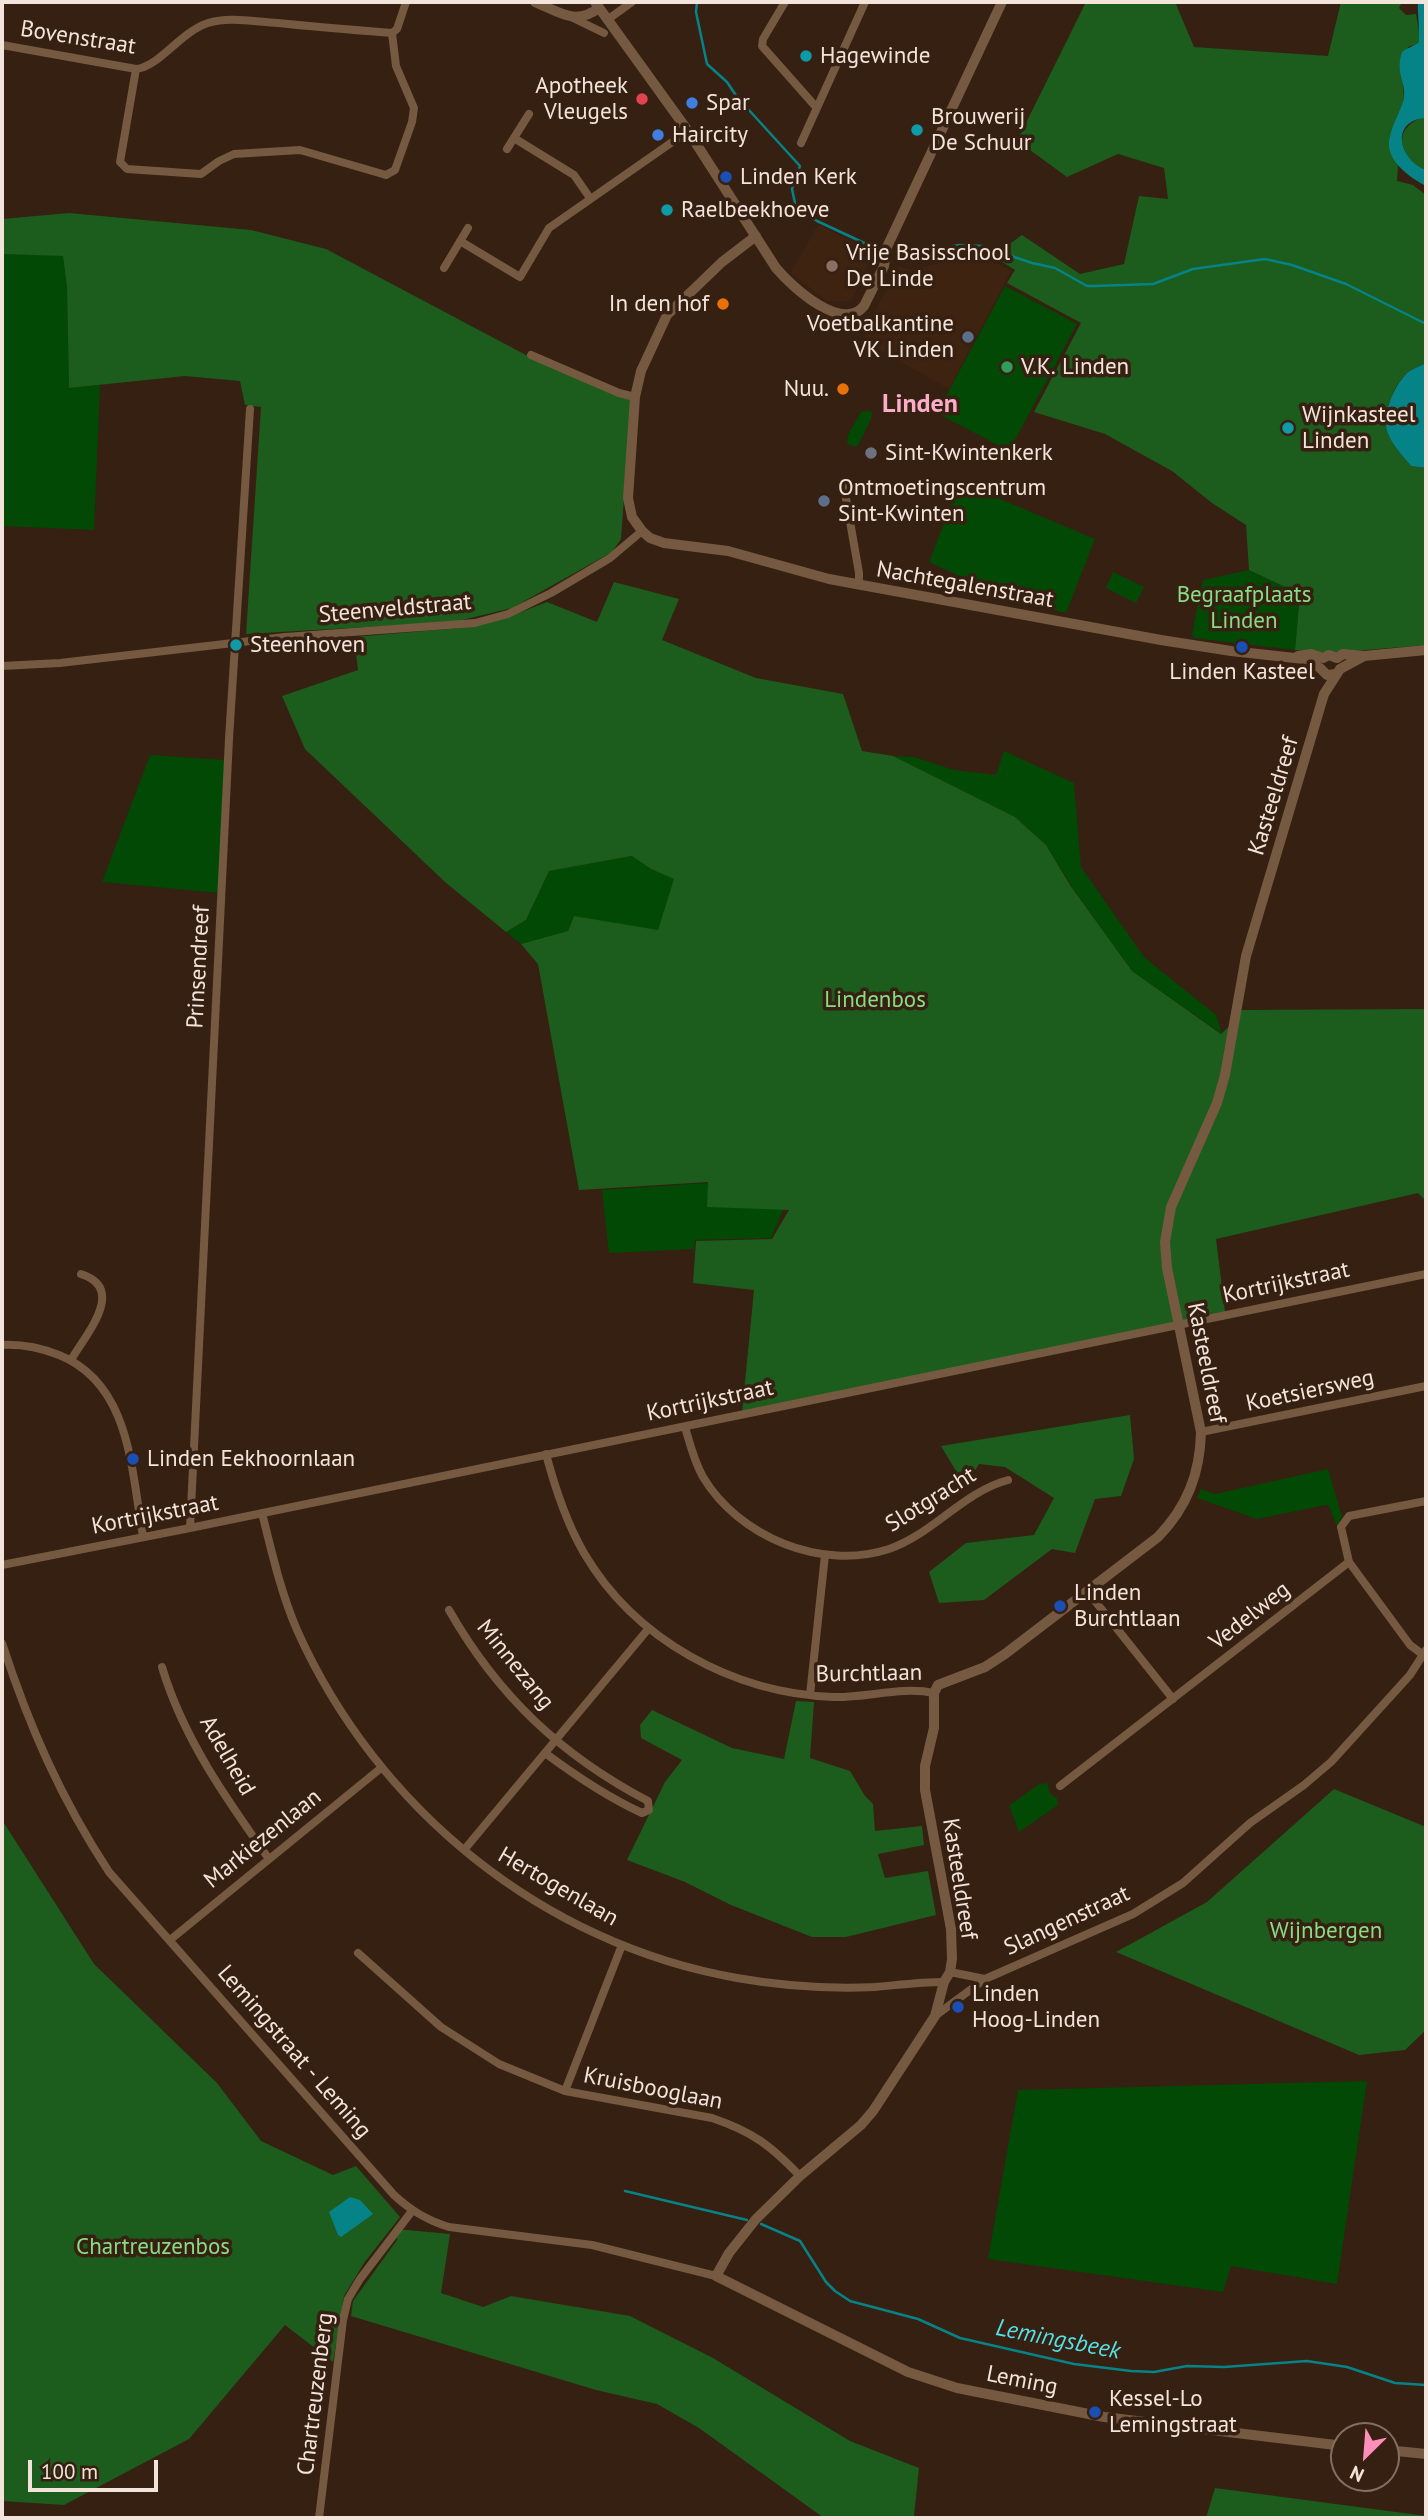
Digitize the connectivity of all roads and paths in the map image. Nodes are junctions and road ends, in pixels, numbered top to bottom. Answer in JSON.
{"nodes":[{"id":1,"x":406,"y":2,"type":"edge"},
{"id":2,"x":536,"y":2,"type":"edge"},
{"id":3,"x":632,"y":2,"type":"edge"},
{"id":4,"x":785,"y":2,"type":"edge"},
{"id":5,"x":864,"y":2,"type":"edge"},
{"id":6,"x":1002,"y":2,"type":"edge"},
{"id":7,"x":597,"y":5,"type":"edge"},
{"id":8,"x":573,"y":18,"type":"junction"},
{"id":9,"x":607,"y":20,"type":"junction"},
{"id":10,"x":392,"y":33,"type":"junction"},
{"id":11,"x":604,"y":33,"type":"dead end"},
{"id":12,"x":2,"y":45,"type":"edge"},
{"id":13,"x":136,"y":69,"type":"junction"},
{"id":14,"x":816,"y":107,"type":"junction"},
{"id":15,"x":529,"y":114,"type":"dead end"},
{"id":16,"x":688,"y":131,"type":"junction"},
{"id":17,"x":513,"y":138,"type":"junction"},
{"id":18,"x":801,"y":143,"type":"dead end"},
{"id":19,"x":507,"y":149,"type":"dead end"},
{"id":20,"x":590,"y":198,"type":"junction"},
{"id":21,"x":468,"y":228,"type":"dead end"},
{"id":22,"x":756,"y":236,"type":"junction"},
{"id":23,"x":460,"y":241,"type":"junction"},
{"id":24,"x":444,"y":268,"type":"dead end"},
{"id":25,"x":531,"y":355,"type":"dead end"},
{"id":26,"x":635,"y":397,"type":"junction"},
{"id":27,"x":250,"y":409,"type":"dead end"},
{"id":28,"x":844,"y":487,"type":"dead end"},
{"id":29,"x":642,"y":531,"type":"junction"},
{"id":30,"x":859,"y":585,"type":"junction"},
{"id":31,"x":236,"y":645,"type":"junction"},
{"id":32,"x":1426,"y":650,"type":"edge"},
{"id":33,"x":1364,"y":656,"type":"junction"},
{"id":34,"x":1337,"y":658,"type":"junction"},
{"id":35,"x":2,"y":666,"type":"edge"},
{"id":36,"x":1322,"y":666,"type":"junction"},
{"id":37,"x":1338,"y":671,"type":"junction"},
{"id":38,"x":1324,"y":694,"type":"junction"},
{"id":39,"x":81,"y":1274,"type":"dead end"},
{"id":40,"x":1426,"y":1274,"type":"edge"},
{"id":41,"x":1179,"y":1326,"type":"junction"},
{"id":42,"x":2,"y":1346,"type":"edge"},
{"id":43,"x":71,"y":1360,"type":"junction"},
{"id":44,"x":1426,"y":1386,"type":"edge"},
{"id":45,"x":685,"y":1427,"type":"junction"},
{"id":46,"x":1201,"y":1432,"type":"junction"},
{"id":47,"x":545,"y":1454,"type":"junction"},
{"id":48,"x":1007,"y":1479,"type":"dead end"},
{"id":49,"x":1426,"y":1500,"type":"edge"},
{"id":50,"x":262,"y":1513,"type":"junction"},
{"id":51,"x":190,"y":1528,"type":"junction"},
{"id":52,"x":143,"y":1536,"type":"junction"},
{"id":53,"x":825,"y":1555,"type":"junction"},
{"id":54,"x":1349,"y":1562,"type":"junction"},
{"id":55,"x":2,"y":1564,"type":"edge"},
{"id":56,"x":1087,"y":1591,"type":"junction"},
{"id":57,"x":449,"y":1610,"type":"dead end"},
{"id":58,"x":649,"y":1628,"type":"junction"},
{"id":59,"x":2,"y":1643,"type":"edge"},
{"id":60,"x":1424,"y":1652,"type":"edge"},
{"id":61,"x":162,"y":1667,"type":"dead end"},
{"id":62,"x":934,"y":1693,"type":"junction"},
{"id":63,"x":810,"y":1695,"type":"junction"},
{"id":64,"x":1173,"y":1699,"type":"junction"},
{"id":65,"x":554,"y":1740,"type":"junction"},
{"id":66,"x":545,"y":1753,"type":"junction"},
{"id":67,"x":381,"y":1768,"type":"junction"},
{"id":68,"x":1060,"y":1786,"type":"dead end"},
{"id":69,"x":464,"y":1850,"type":"junction"},
{"id":70,"x":270,"y":1858,"type":"junction"},
{"id":71,"x":170,"y":1940,"type":"junction"},
{"id":72,"x":622,"y":1945,"type":"junction"},
{"id":73,"x":358,"y":1953,"type":"dead end"},
{"id":74,"x":950,"y":1972,"type":"junction"},
{"id":75,"x":985,"y":1979,"type":"junction"},
{"id":76,"x":944,"y":1982,"type":"junction"},
{"id":77,"x":935,"y":2016,"type":"junction"},
{"id":78,"x":565,"y":2091,"type":"junction"},
{"id":79,"x":800,"y":2176,"type":"junction"},
{"id":80,"x":412,"y":2211,"type":"junction"},
{"id":81,"x":716,"y":2276,"type":"junction"},
{"id":82,"x":1330,"y":2444,"type":"edge"},
{"id":83,"x":1400,"y":2452,"type":"edge"},
{"id":84,"x":1426,"y":2455,"type":"edge"},
{"id":85,"x":319,"y":2518,"type":"edge"}],
"edges":[{"from":1,"to":10,"type":"street"},
{"from":2,"to":8,"type":"street"},
{"from":3,"to":9,"type":"street"},
{"from":4,"to":14,"type":"street"},
{"from":5,"to":14,"type":"street"},
{"from":6,"to":22,"type":"street"},
{"from":7,"to":8,"type":"street"},
{"from":7,"to":9,"type":"street"},
{"from":8,"to":11,"type":"street"},
{"from":9,"to":16,"type":"street"},
{"from":10,"to":13,"type":"street","name":"Bovenstraat"},
{"from":10,"to":13,"type":"street"},
{"from":12,"to":13,"type":"street","name":"Bovenstraat"},
{"from":14,"to":18,"type":"street"},
{"from":15,"to":17,"type":"street"},
{"from":16,"to":20,"type":"street"},
{"from":16,"to":22,"type":"street"},
{"from":17,"to":19,"type":"street"},
{"from":17,"to":20,"type":"street"},
{"from":20,"to":23,"type":"street"},
{"from":21,"to":23,"type":"street"},
{"from":22,"to":26,"type":"street"},
{"from":23,"to":24,"type":"street"},
{"from":25,"to":26,"type":"street"},
{"from":26,"to":29,"type":"street"},
{"from":27,"to":31,"type":"street","name":"Prinsendreef"},
{"from":28,"to":30,"type":"street"},
{"from":29,"to":30,"type":"street","name":"Nachtegalenstraat"},
{"from":29,"to":31,"type":"street","name":"Steenveldstraat"},
{"from":30,"to":36,"type":"street","name":"Nachtegalenstraat"},
{"from":31,"to":35,"type":"street","name":"Steenveldstraat"},
{"from":31,"to":51,"type":"street","name":"Prinsendreef"},
{"from":32,"to":33,"type":"street","name":"Nachtegalenstraat"},
{"from":33,"to":34,"type":"street","name":"Nachtegalenstraat"},
{"from":33,"to":37,"type":"street","name":"Nachtegalenstraat"},
{"from":34,"to":36,"type":"street","name":"Nachtegalenstraat"},
{"from":34,"to":37,"type":"street"},
{"from":36,"to":37,"type":"street","name":"Nachtegalenstraat"},
{"from":36,"to":38,"type":"street","name":"Kasteeldreef"},
{"from":37,"to":38,"type":"street","name":"Kasteeldreef"},
{"from":38,"to":41,"type":"street","name":"Kasteeldreef"},
{"from":39,"to":43,"type":"street"},
{"from":40,"to":41,"type":"street","name":"Kortrijkstraat"},
{"from":41,"to":45,"type":"street","name":"Kortrijkstraat"},
{"from":41,"to":46,"type":"street","name":"Kasteeldreef"},
{"from":42,"to":43,"type":"street"},
{"from":43,"to":52,"type":"street"},
{"from":44,"to":46,"type":"street","name":"Koetsiersweg"},
{"from":45,"to":47,"type":"street","name":"Kortrijkstraat"},
{"from":45,"to":53,"type":"street","name":"Slotgracht"},
{"from":46,"to":56,"type":"street","name":"Kasteeldreef"},
{"from":47,"to":50,"type":"street","name":"Kortrijkstraat"},
{"from":47,"to":58,"type":"street","name":"Burchtlaan"},
{"from":48,"to":53,"type":"street","name":"Slotgracht"},
{"from":49,"to":54,"type":"street"},
{"from":50,"to":51,"type":"street","name":"Kortrijkstraat"},
{"from":50,"to":67,"type":"street","name":"Hertogenlaan"},
{"from":51,"to":52,"type":"street","name":"Kortrijkstraat"},
{"from":52,"to":55,"type":"street","name":"Kortrijkstraat"},
{"from":53,"to":63,"type":"street"},
{"from":54,"to":60,"type":"street"},
{"from":54,"to":64,"type":"street","name":"Vedelweg"},
{"from":56,"to":62,"type":"street","name":"Kasteeldreef"},
{"from":56,"to":64,"type":"street"},
{"from":57,"to":65,"type":"street","name":"Minnezang"},
{"from":58,"to":63,"type":"street","name":"Burchtlaan"},
{"from":58,"to":65,"type":"street","name":"Minnezang"},
{"from":59,"to":71,"type":"street","name":"Lemingstraat - Leming"},
{"from":60,"to":75,"type":"street","name":"Slangenstraat"},
{"from":61,"to":70,"type":"street","name":"Adelheid"},
{"from":62,"to":63,"type":"street","name":"Burchtlaan"},
{"from":62,"to":74,"type":"street","name":"Kasteeldreef"},
{"from":64,"to":68,"type":"street","name":"Vedelweg"},
{"from":65,"to":66,"type":"street","name":"Minnezang"},
{"from":65,"to":66,"type":"street","name":"Minnezang"},
{"from":66,"to":69,"type":"street","name":"Minnezang"},
{"from":67,"to":69,"type":"street","name":"Hertogenlaan"},
{"from":67,"to":70,"type":"street","name":"Markiezenlaan"},
{"from":69,"to":72,"type":"street","name":"Hertogenlaan"},
{"from":70,"to":71,"type":"street","name":"Markiezenlaan"},
{"from":71,"to":80,"type":"street","name":"Lemingstraat - Leming"},
{"from":72,"to":76,"type":"street","name":"Hertogenlaan"},
{"from":72,"to":78,"type":"street","name":"Kruisbooglaan"},
{"from":73,"to":78,"type":"street","name":"Kruisbooglaan"},
{"from":74,"to":75,"type":"street"},
{"from":74,"to":76,"type":"street"},
{"from":75,"to":77,"type":"street","name":"Slangenstraat"},
{"from":76,"to":77,"type":"street"},
{"from":77,"to":79,"type":"street","name":"Slangenstraat"},
{"from":78,"to":79,"type":"street","name":"Kruisbooglaan"},
{"from":79,"to":81,"type":"street","name":"Slangenstraat"},
{"from":80,"to":81,"type":"street","name":"Lemingstraat - Leming"},
{"from":80,"to":85,"type":"street","name":"Chartreuzenberg"},
{"from":81,"to":82,"type":"street","name":"Leming"},
{"from":83,"to":84,"type":"street"}]}
